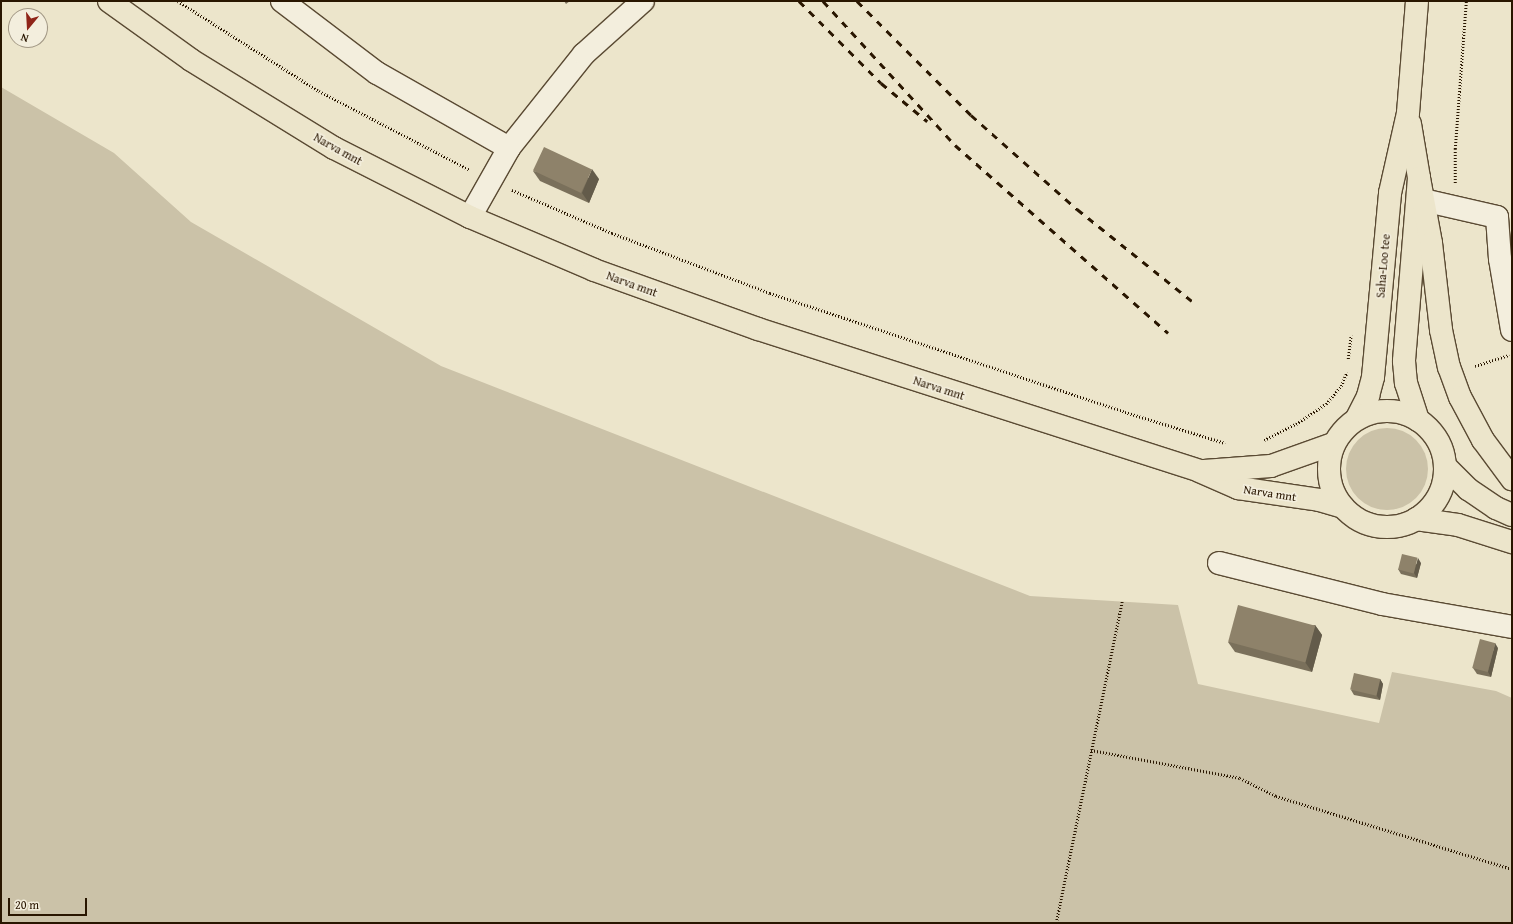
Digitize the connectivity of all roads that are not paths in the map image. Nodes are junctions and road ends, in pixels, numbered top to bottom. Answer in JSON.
{"nodes":[{"id":1,"x":109,"y":1,"type":"edge"},
{"id":2,"x":282,"y":1,"type":"edge"},
{"id":3,"x":643,"y":1,"type":"edge"},
{"id":4,"x":1417,"y":1,"type":"edge"},
{"id":5,"x":1408,"y":113,"type":"junction"},
{"id":6,"x":509,"y":148,"type":"junction"},
{"id":7,"x":1419,"y":178,"type":"junction"},
{"id":8,"x":1423,"y":200,"type":"junction"},
{"id":9,"x":470,"y":217,"type":"junction"},
{"id":10,"x":1512,"y":330,"type":"edge"},
{"id":11,"x":1358,"y":418,"type":"junction"},
{"id":12,"x":1418,"y":420,"type":"junction"},
{"id":13,"x":1333,"y":444,"type":"junction"},
{"id":14,"x":1445,"y":466,"type":"junction"},
{"id":15,"x":1199,"y":471,"type":"junction"},
{"id":16,"x":1512,"y":479,"type":"edge"},
{"id":17,"x":1343,"y":507,"type":"junction"},
{"id":18,"x":1512,"y":515,"type":"edge"},
{"id":19,"x":1416,"y":519,"type":"junction"},
{"id":20,"x":1512,"y":542,"type":"edge"},
{"id":21,"x":1219,"y":564,"type":"dead end"},
{"id":22,"x":1512,"y":627,"type":"edge"}],
"edges":[{"from":1,"to":9,"type":"main road","name":"Narva mnt"},
{"from":2,"to":6,"type":"lane"},
{"from":3,"to":6,"type":"lane"},
{"from":4,"to":5,"type":"main road","name":"Saha-Loo tee"},
{"from":5,"to":7,"type":"main road","name":"Saha-Loo tee"},
{"from":5,"to":11,"type":"main road","name":"Saha-Loo tee"},
{"from":6,"to":9,"type":"lane"},
{"from":7,"to":8,"type":"main road"},
{"from":7,"to":12,"type":"main road","name":"Saha-Loo tee"},
{"from":8,"to":10,"type":"lane"},
{"from":8,"to":16,"type":"main road"},
{"from":9,"to":15,"type":"main road","name":"Narva mnt"},
{"from":11,"to":12,"type":"main road","name":"Narva mnt"},
{"from":11,"to":13,"type":"main road","name":"Narva mnt"},
{"from":12,"to":14,"type":"main road","name":"Narva mnt"},
{"from":13,"to":15,"type":"main road","name":"Narva mnt"},
{"from":13,"to":17,"type":"main road","name":"Narva mnt"},
{"from":14,"to":18,"type":"main road"},
{"from":14,"to":19,"type":"main road","name":"Narva mnt"},
{"from":15,"to":17,"type":"main road","name":"Narva mnt"},
{"from":17,"to":19,"type":"main road","name":"Narva mnt"},
{"from":19,"to":20,"type":"main road","name":"Narva mnt"},
{"from":21,"to":22,"type":"lane"}]}
